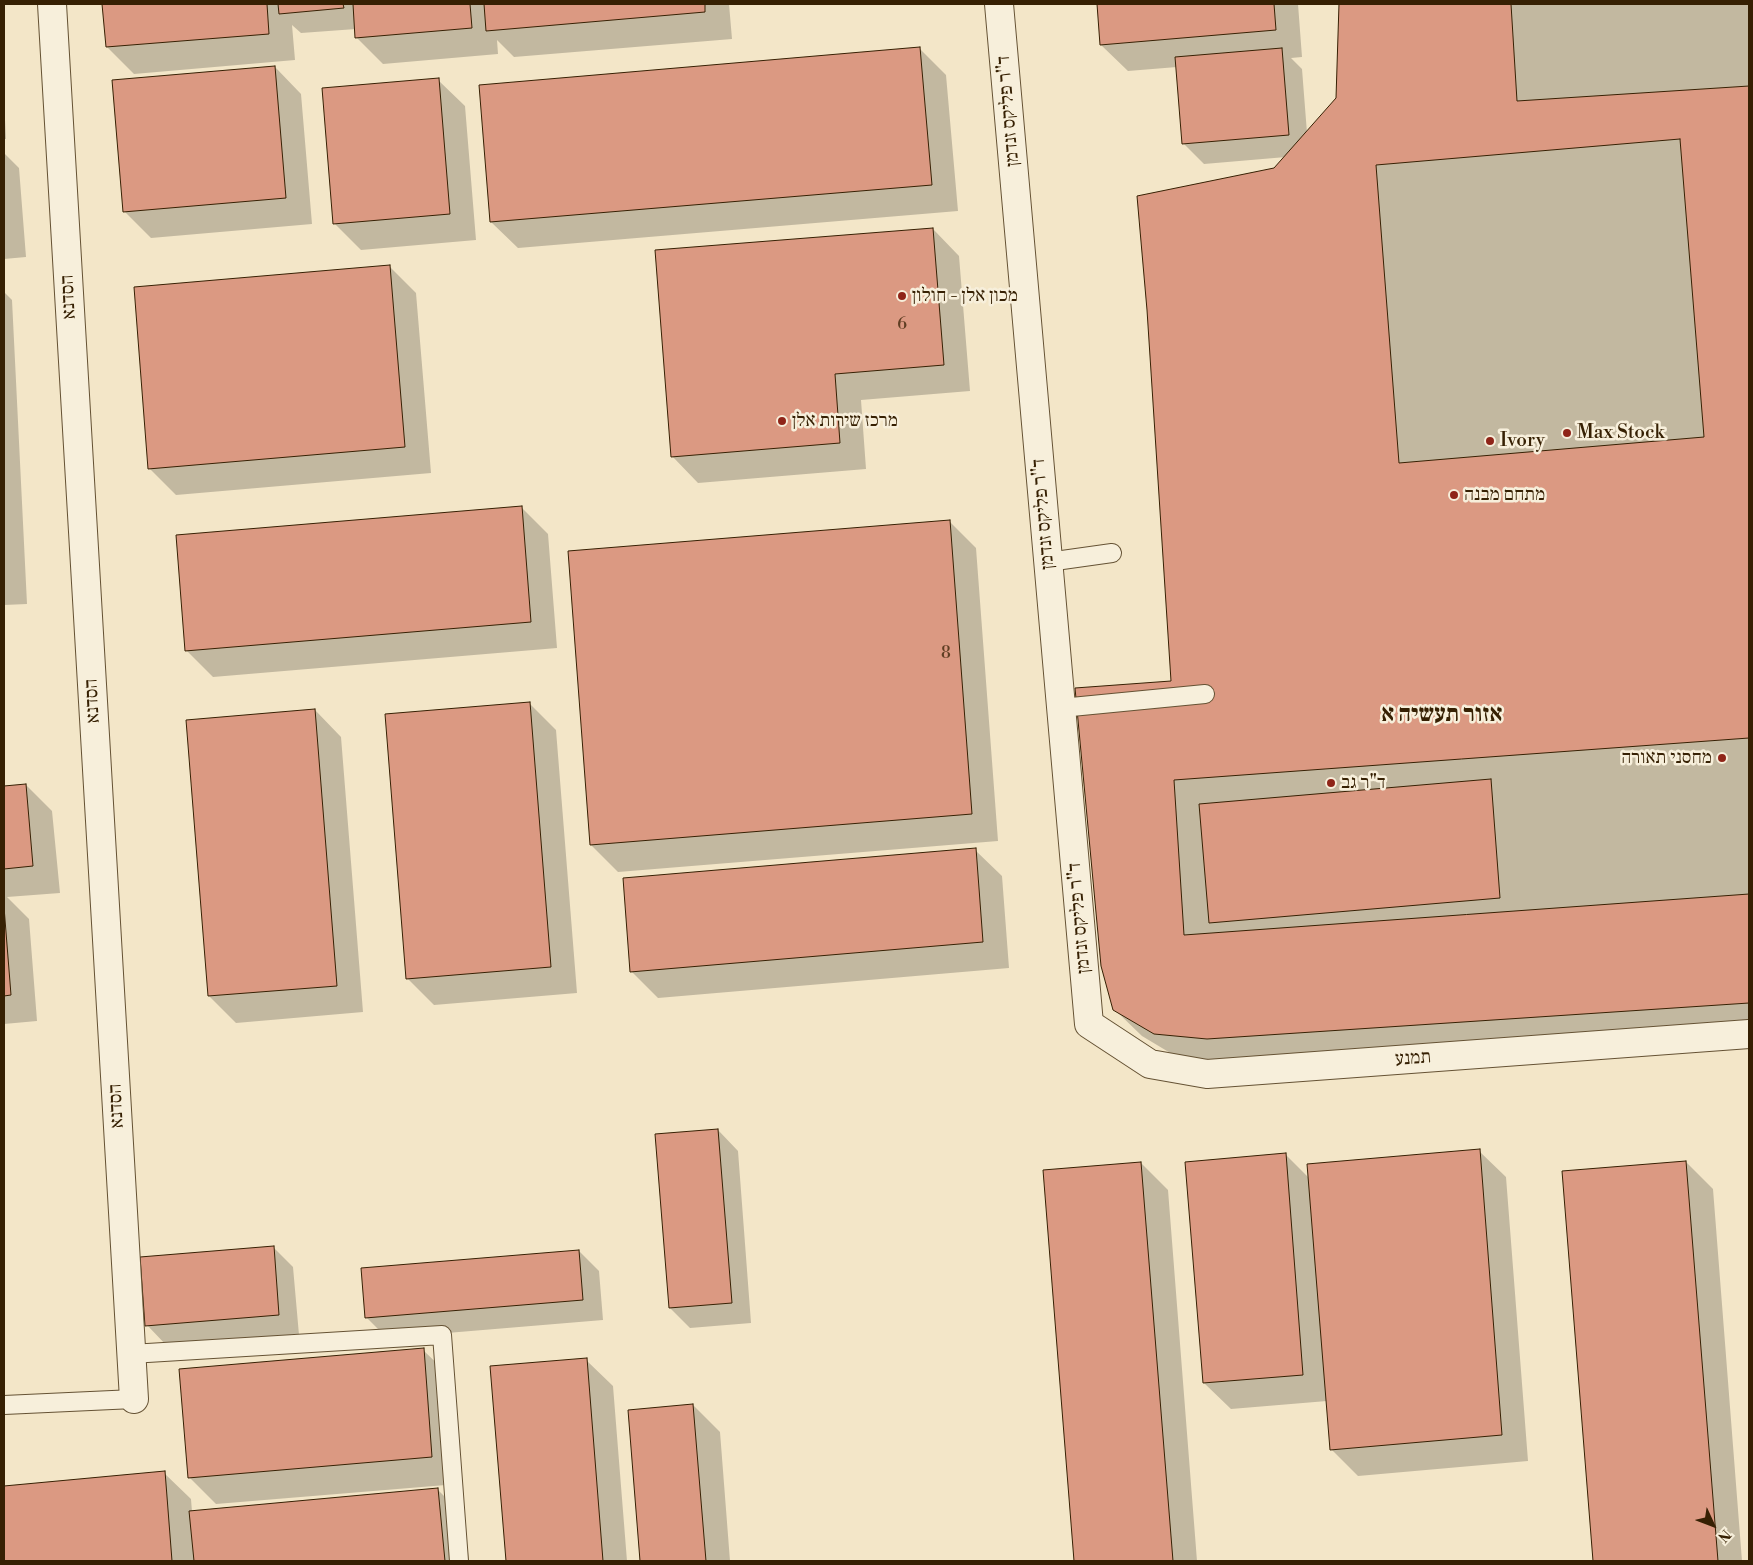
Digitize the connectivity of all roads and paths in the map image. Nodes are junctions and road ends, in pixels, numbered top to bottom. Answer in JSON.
{"nodes":[{"id":1,"x":52,"y":4,"type":"edge"},
{"id":2,"x":999,"y":4,"type":"edge"},
{"id":3,"x":1112,"y":552,"type":"dead end"},
{"id":4,"x":1048,"y":562,"type":"junction"},
{"id":5,"x":1205,"y":694,"type":"dead end"},
{"id":6,"x":1062,"y":708,"type":"junction"},
{"id":7,"x":1089,"y":1024,"type":"joint"},
{"id":8,"x":1749,"y":1034,"type":"edge"},
{"id":9,"x":131,"y":1354,"type":"junction"},
{"id":10,"x":134,"y":1399,"type":"joint"},
{"id":11,"x":4,"y":1405,"type":"edge"},
{"id":12,"x":459,"y":1561,"type":"edge"}],
"edges":[{"from":1,"to":9,"type":"street","name":"הסדנא"},
{"from":2,"to":4,"type":"street","name":"ד''ר פליקס זנדמן"},
{"from":3,"to":4,"type":"lane"},
{"from":4,"to":6,"type":"street","name":"ד''ר פליקס זנדמן"},
{"from":5,"to":6,"type":"lane"},
{"from":6,"to":7,"type":"street","name":"ד''ר פליקס זנדמן"},
{"from":7,"to":8,"type":"street","name":"תמנע"},
{"from":9,"to":10,"type":"street","name":"הסדנא"},
{"from":9,"to":12,"type":"lane"},
{"from":10,"to":11,"type":"lane"}]}
